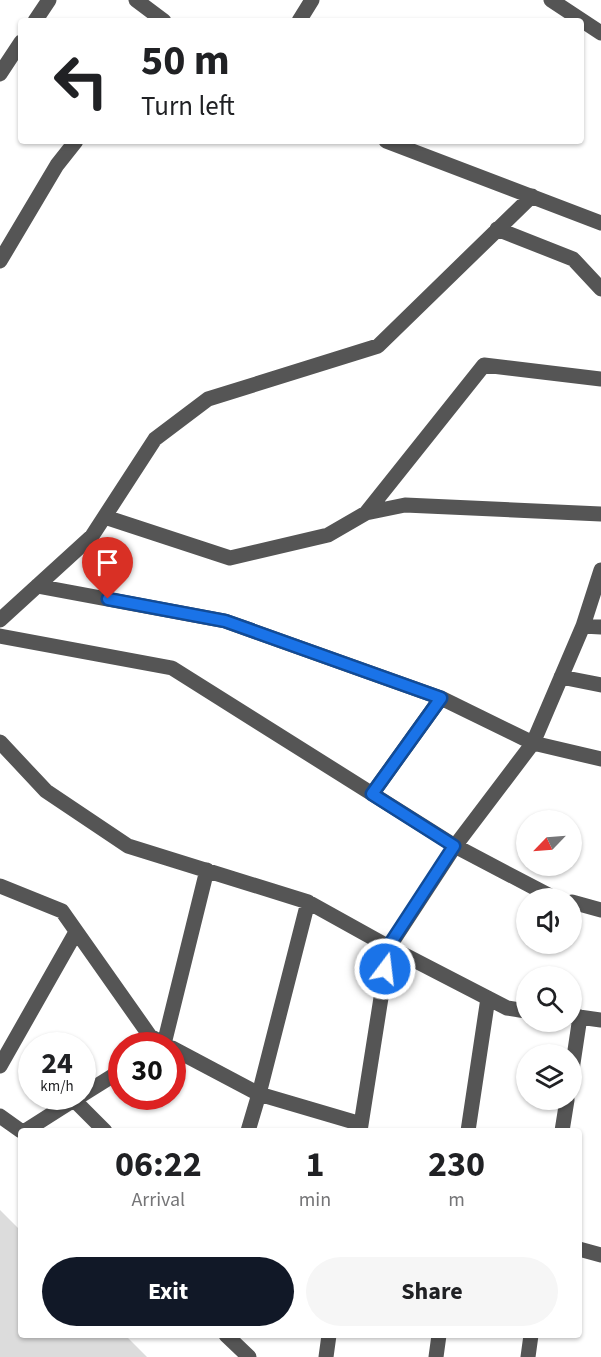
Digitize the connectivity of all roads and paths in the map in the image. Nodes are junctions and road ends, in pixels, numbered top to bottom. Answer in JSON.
{"nodes":[{"id":1,"x":49,"y":0,"type":"edge"},
{"id":2,"x":136,"y":0,"type":"edge"},
{"id":3,"x":312,"y":0,"type":"edge"},
{"id":4,"x":551,"y":0,"type":"edge"},
{"id":5,"x":37,"y":18,"type":"edge"},
{"id":6,"x":160,"y":18,"type":"edge"},
{"id":7,"x":301,"y":18,"type":"edge"},
{"id":8,"x":578,"y":18,"type":"edge"},
{"id":9,"x":584,"y":22,"type":"edge"},
{"id":10,"x":601,"y":33,"type":"edge"},
{"id":11,"x":18,"y":47,"type":"edge"},
{"id":12,"x":0,"y":74,"type":"edge"},
{"id":13,"x":74,"y":144,"type":"edge"},
{"id":14,"x":394,"y":144,"type":"edge"},
{"id":15,"x":532,"y":196,"type":"junction"},
{"id":16,"x":601,"y":223,"type":"edge"},
{"id":17,"x":497,"y":230,"type":"junction"},
{"id":18,"x":0,"y":261,"type":"edge"},
{"id":19,"x":601,"y":289,"type":"edge"},
{"id":20,"x":601,"y":379,"type":"edge"},
{"id":21,"x":366,"y":513,"type":"junction"},
{"id":22,"x":601,"y":514,"type":"edge"},
{"id":23,"x":105,"y":517,"type":"junction"},
{"id":24,"x":601,"y":570,"type":"edge"},
{"id":25,"x":37,"y":586,"type":"junction"},
{"id":26,"x":0,"y":620,"type":"edge"},
{"id":27,"x":583,"y":626,"type":"junction"},
{"id":28,"x":601,"y":627,"type":"edge"},
{"id":29,"x":0,"y":636,"type":"edge"},
{"id":30,"x":561,"y":677,"type":"junction"},
{"id":31,"x":601,"y":685,"type":"edge"},
{"id":32,"x":441,"y":698,"type":"junction"},
{"id":33,"x":0,"y":742,"type":"edge"},
{"id":34,"x":533,"y":743,"type":"junction"},
{"id":35,"x":601,"y":759,"type":"edge"},
{"id":36,"x":372,"y":794,"type":"junction"},
{"id":37,"x":454,"y":846,"type":"junction"},
{"id":38,"x":207,"y":870,"type":"junction"},
{"id":39,"x":535,"y":888,"type":"edge"},
{"id":40,"x":1,"y":889,"type":"edge"},
{"id":41,"x":308,"y":902,"type":"junction"},
{"id":42,"x":582,"y":905,"type":"edge"},
{"id":43,"x":601,"y":910,"type":"edge"},
{"id":44,"x":76,"y":932,"type":"junction"},
{"id":45,"x":388,"y":947,"type":"junction"},
{"id":46,"x":488,"y":998,"type":"junction"},
{"id":47,"x":516,"y":1009,"type":"edge"},
{"id":48,"x":582,"y":1018,"type":"edge"},
{"id":49,"x":601,"y":1020,"type":"edge"},
{"id":50,"x":147,"y":1032,"type":"edge"},
{"id":51,"x":170,"y":1032,"type":"edge"},
{"id":52,"x":186,"y":1056,"type":"edge"},
{"id":53,"x":0,"y":1066,"type":"edge"},
{"id":54,"x":259,"y":1094,"type":"junction"},
{"id":55,"x":58,"y":1110,"type":"edge"},
{"id":56,"x":89,"y":1110,"type":"edge"},
{"id":57,"x":565,"y":1110,"type":"edge"},
{"id":58,"x":0,"y":1116,"type":"edge"},
{"id":59,"x":361,"y":1127,"type":"edge"},
{"id":60,"x":18,"y":1128,"type":"edge"},
{"id":61,"x":28,"y":1128,"type":"edge"},
{"id":62,"x":103,"y":1128,"type":"edge"},
{"id":63,"x":249,"y":1128,"type":"edge"},
{"id":64,"x":468,"y":1128,"type":"edge"},
{"id":65,"x":562,"y":1128,"type":"edge"},
{"id":66,"x":582,"y":1250,"type":"edge"},
{"id":67,"x":601,"y":1255,"type":"edge"},
{"id":68,"x":229,"y":1338,"type":"edge"},
{"id":69,"x":328,"y":1338,"type":"edge"},
{"id":70,"x":439,"y":1338,"type":"edge"},
{"id":71,"x":531,"y":1338,"type":"edge"},
{"id":72,"x":249,"y":1357,"type":"edge"},
{"id":73,"x":326,"y":1357,"type":"edge"},
{"id":74,"x":436,"y":1357,"type":"edge"},
{"id":75,"x":528,"y":1357,"type":"edge"}],
"edges":[{"from":1,"to":5,"type":"street"},
{"from":2,"to":6,"type":"street"},
{"from":3,"to":7,"type":"street"},
{"from":4,"to":8,"type":"street"},
{"from":9,"to":10,"type":"street"},
{"from":11,"to":12,"type":"street"},
{"from":13,"to":18,"type":"street"},
{"from":14,"to":15,"type":"street"},
{"from":15,"to":16,"type":"street"},
{"from":15,"to":17,"type":"street"},
{"from":17,"to":19,"type":"street"},
{"from":17,"to":23,"type":"street"},
{"from":20,"to":21,"type":"street"},
{"from":21,"to":22,"type":"street"},
{"from":21,"to":23,"type":"street"},
{"from":23,"to":25,"type":"street"},
{"from":24,"to":27,"type":"street"},
{"from":25,"to":26,"type":"street"},
{"from":25,"to":32,"type":"street"},
{"from":27,"to":28,"type":"street"},
{"from":27,"to":30,"type":"street"},
{"from":29,"to":36,"type":"street"},
{"from":30,"to":31,"type":"street"},
{"from":30,"to":34,"type":"street"},
{"from":32,"to":34,"type":"street"},
{"from":32,"to":36,"type":"street"},
{"from":33,"to":38,"type":"street"},
{"from":34,"to":35,"type":"street"},
{"from":34,"to":37,"type":"street"},
{"from":36,"to":37,"type":"street"},
{"from":37,"to":39,"type":"street"},
{"from":37,"to":45,"type":"street"},
{"from":38,"to":41,"type":"street"},
{"from":38,"to":51,"type":"street"},
{"from":40,"to":44,"type":"street"},
{"from":41,"to":45,"type":"street"},
{"from":41,"to":54,"type":"street"},
{"from":42,"to":43,"type":"street"},
{"from":44,"to":50,"type":"street"},
{"from":44,"to":53,"type":"street"},
{"from":45,"to":46,"type":"street"},
{"from":45,"to":59,"type":"street"},
{"from":46,"to":47,"type":"street"},
{"from":46,"to":64,"type":"street"},
{"from":48,"to":49,"type":"street"},
{"from":52,"to":54,"type":"street"},
{"from":54,"to":59,"type":"street"},
{"from":54,"to":63,"type":"street"},
{"from":55,"to":61,"type":"street"},
{"from":56,"to":62,"type":"street"},
{"from":57,"to":65,"type":"street"},
{"from":58,"to":60,"type":"street"},
{"from":66,"to":67,"type":"street"},
{"from":68,"to":72,"type":"street"},
{"from":69,"to":73,"type":"street"},
{"from":70,"to":74,"type":"street"},
{"from":71,"to":75,"type":"street"}]}
